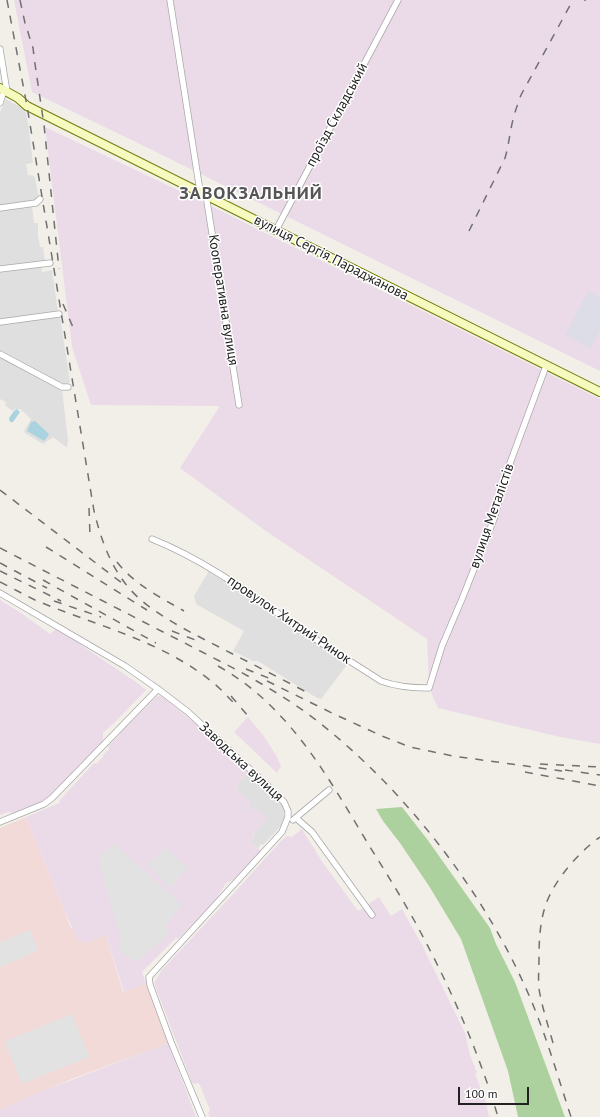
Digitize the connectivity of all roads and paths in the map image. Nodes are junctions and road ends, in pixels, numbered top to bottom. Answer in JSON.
{"nodes":[{"id":1,"x":170,"y":0,"type":"edge"},
{"id":2,"x":398,"y":0,"type":"edge"},
{"id":3,"x":0,"y":49,"type":"edge"},
{"id":4,"x":4,"y":90,"type":"edge"},
{"id":5,"x":0,"y":103,"type":"edge"},
{"id":6,"x":203,"y":193,"type":"junction"},
{"id":7,"x":40,"y":199,"type":"dead end"},
{"id":8,"x":0,"y":208,"type":"edge"},
{"id":9,"x":276,"y":230,"type":"junction"},
{"id":10,"x":50,"y":263,"type":"dead end"},
{"id":11,"x":0,"y":269,"type":"edge"},
{"id":12,"x":59,"y":314,"type":"dead end"},
{"id":13,"x":0,"y":322,"type":"edge"},
{"id":14,"x":0,"y":354,"type":"edge"},
{"id":15,"x":546,"y":366,"type":"junction"},
{"id":16,"x":68,"y":387,"type":"dead end"},
{"id":17,"x":600,"y":392,"type":"edge"},
{"id":18,"x":239,"y":405,"type":"dead end"},
{"id":19,"x":152,"y":539,"type":"dead end"},
{"id":20,"x":0,"y":593,"type":"edge"},
{"id":21,"x":429,"y":688,"type":"joint"},
{"id":22,"x":158,"y":689,"type":"junction"},
{"id":23,"x":329,"y":790,"type":"dead end"},
{"id":24,"x":296,"y":818,"type":"junction"},
{"id":25,"x":288,"y":820,"type":"junction"},
{"id":26,"x":0,"y":822,"type":"edge"},
{"id":27,"x":372,"y":914,"type":"dead end"},
{"id":28,"x":202,"y":1117,"type":"edge"}],
"edges":[{"from":1,"to":6,"type":"street","name":"Кооперативна вулиця"},
{"from":2,"to":9,"type":"street","name":"проїзд Складський"},
{"from":3,"to":4,"type":"street"},
{"from":4,"to":5,"type":"street"},
{"from":4,"to":6,"type":"main road","name":"вулиця Сергія Параджанова"},
{"from":6,"to":9,"type":"main road","name":"вулиця Сергія Параджанова"},
{"from":6,"to":18,"type":"street","name":"Кооперативна вулиця"},
{"from":7,"to":8,"type":"street"},
{"from":9,"to":15,"type":"main road","name":"вулиця Сергія Параджанова"},
{"from":10,"to":11,"type":"street"},
{"from":12,"to":13,"type":"street"},
{"from":14,"to":16,"type":"street"},
{"from":15,"to":17,"type":"main road","name":"вулиця Сергія Параджанова"},
{"from":15,"to":21,"type":"street","name":"вулиця Металістів"},
{"from":19,"to":21,"type":"street","name":"провулок Хитрий Ринок"},
{"from":20,"to":22,"type":"street","name":"Заводська вулиця"},
{"from":22,"to":25,"type":"street","name":"Заводська вулиця"},
{"from":22,"to":26,"type":"street"},
{"from":23,"to":24,"type":"street"},
{"from":24,"to":25,"type":"street"},
{"from":24,"to":27,"type":"street"},
{"from":25,"to":28,"type":"street","name":"Заводська вулиця"}]}
